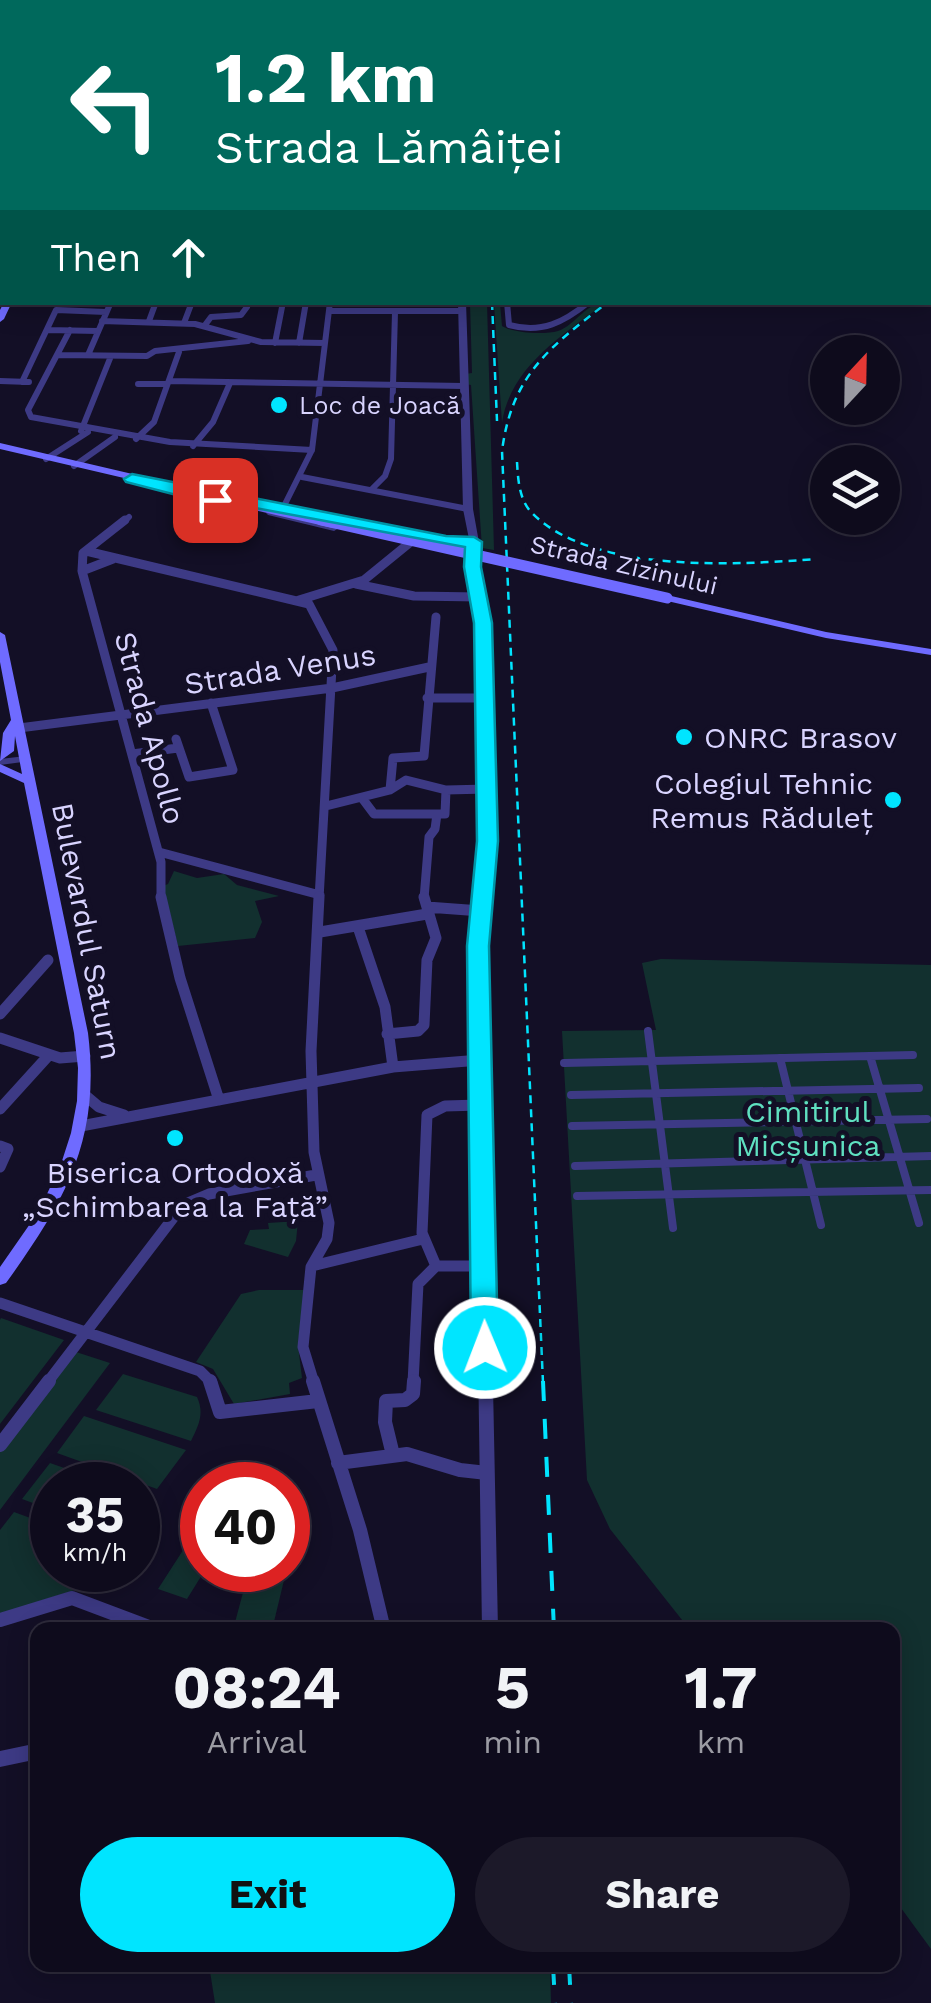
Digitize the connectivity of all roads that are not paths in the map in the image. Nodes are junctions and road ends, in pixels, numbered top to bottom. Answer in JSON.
{"nodes":[{"id":1,"x":109,"y":305,"type":"edge"},
{"id":2,"x":155,"y":305,"type":"edge"},
{"id":3,"x":191,"y":305,"type":"edge"},
{"id":4,"x":282,"y":305,"type":"edge"},
{"id":5,"x":305,"y":305,"type":"edge"},
{"id":6,"x":508,"y":305,"type":"edge"},
{"id":7,"x":585,"y":305,"type":"edge"},
{"id":8,"x":246,"y":307,"type":"dead end"},
{"id":9,"x":329,"y":307,"type":"edge"},
{"id":10,"x":462,"y":307,"type":"edge"},
{"id":11,"x":106,"y":312,"type":"junction"},
{"id":12,"x":395,"y":312,"type":"junction"},
{"id":13,"x":102,"y":321,"type":"junction"},
{"id":14,"x":149,"y":322,"type":"junction"},
{"id":15,"x":184,"y":323,"type":"junction"},
{"id":16,"x":205,"y":325,"type":"junction"},
{"id":17,"x":47,"y":330,"type":"junction"},
{"id":18,"x":70,"y":330,"type":"junction"},
{"id":19,"x":98,"y":331,"type":"junction"},
{"id":20,"x":253,"y":340,"type":"junction"},
{"id":21,"x":275,"y":343,"type":"junction"},
{"id":22,"x":299,"y":343,"type":"junction"},
{"id":23,"x":326,"y":343,"type":"junction"},
{"id":24,"x":37,"y":351,"type":"junction"},
{"id":25,"x":179,"y":352,"type":"junction"},
{"id":26,"x":57,"y":355,"type":"junction"},
{"id":27,"x":88,"y":355,"type":"junction"},
{"id":28,"x":111,"y":356,"type":"junction"},
{"id":29,"x":0,"y":381,"type":"edge"},
{"id":30,"x":22,"y":382,"type":"junction"},
{"id":31,"x":42,"y":382,"type":"junction"},
{"id":32,"x":230,"y":382,"type":"junction"},
{"id":33,"x":168,"y":383,"type":"junction"},
{"id":34,"x":138,"y":384,"type":"dead end"},
{"id":35,"x":320,"y":384,"type":"junction"},
{"id":36,"x":394,"y":385,"type":"junction"},
{"id":37,"x":463,"y":386,"type":"junction"},
{"id":38,"x":84,"y":431,"type":"junction"},
{"id":39,"x":115,"y":437,"type":"junction"},
{"id":40,"x":135,"y":440,"type":"junction"},
{"id":41,"x":193,"y":446,"type":"junction"},
{"id":42,"x":0,"y":450,"type":"edge"},
{"id":43,"x":312,"y":450,"type":"junction"},
{"id":44,"x":41,"y":458,"type":"junction"},
{"id":45,"x":74,"y":466,"type":"junction"},
{"id":46,"x":302,"y":477,"type":"junction"},
{"id":47,"x":132,"y":479,"type":"junction"},
{"id":48,"x":371,"y":490,"type":"junction"},
{"id":49,"x":284,"y":508,"type":"junction"},
{"id":50,"x":468,"y":509,"type":"junction"},
{"id":51,"x":129,"y":517,"type":"dead end"},
{"id":52,"x":418,"y":536,"type":"junction"},
{"id":53,"x":474,"y":542,"type":"junction"},
{"id":54,"x":409,"y":544,"type":"junction"},
{"id":55,"x":86,"y":550,"type":"junction"},
{"id":56,"x":124,"y":559,"type":"junction"},
{"id":57,"x":473,"y":559,"type":"junction"},
{"id":58,"x":81,"y":566,"type":"junction"},
{"id":59,"x":355,"y":584,"type":"junction"},
{"id":60,"x":480,"y":598,"type":"junction"},
{"id":61,"x":298,"y":600,"type":"junction"},
{"id":62,"x":436,"y":617,"type":"dead end"},
{"id":63,"x":0,"y":634,"type":"edge"},
{"id":64,"x":931,"y":652,"type":"edge"},
{"id":65,"x":429,"y":667,"type":"junction"},
{"id":66,"x":332,"y":688,"type":"junction"},
{"id":67,"x":427,"y":698,"type":"junction"},
{"id":68,"x":484,"y":698,"type":"junction"},
{"id":69,"x":211,"y":704,"type":"junction"},
{"id":70,"x":121,"y":715,"type":"junction"},
{"id":71,"x":18,"y":724,"type":"junction"},
{"id":72,"x":132,"y":754,"type":"junction"},
{"id":73,"x":26,"y":759,"type":"junction"},
{"id":74,"x":0,"y":762,"type":"edge"},
{"id":75,"x":31,"y":782,"type":"junction"},
{"id":76,"x":487,"y":789,"type":"junction"},
{"id":77,"x":390,"y":790,"type":"junction"},
{"id":78,"x":446,"y":790,"type":"junction"},
{"id":79,"x":362,"y":798,"type":"junction"},
{"id":80,"x":326,"y":806,"type":"junction"},
{"id":81,"x":441,"y":814,"type":"junction"},
{"id":82,"x":159,"y":852,"type":"junction"},
{"id":83,"x":320,"y":895,"type":"junction"},
{"id":84,"x":427,"y":911,"type":"junction"},
{"id":85,"x":481,"y":911,"type":"junction"},
{"id":86,"x":358,"y":927,"type":"junction"},
{"id":87,"x":320,"y":932,"type":"junction"},
{"id":88,"x":48,"y":960,"type":"dead end"},
{"id":89,"x":0,"y":1014,"type":"edge"},
{"id":90,"x":648,"y":1031,"type":"dead end"},
{"id":91,"x":387,"y":1034,"type":"junction"},
{"id":92,"x":0,"y":1038,"type":"edge"},
{"id":93,"x":312,"y":1051,"type":"junction"},
{"id":94,"x":49,"y":1055,"type":"junction"},
{"id":95,"x":913,"y":1055,"type":"dead end"},
{"id":96,"x":86,"y":1056,"type":"junction"},
{"id":97,"x":870,"y":1056,"type":"junction"},
{"id":98,"x":780,"y":1058,"type":"junction"},
{"id":99,"x":480,"y":1060,"type":"junction"},
{"id":100,"x":652,"y":1061,"type":"junction"},
{"id":101,"x":564,"y":1063,"type":"dead end"},
{"id":102,"x":393,"y":1068,"type":"junction"},
{"id":103,"x":314,"y":1084,"type":"junction"},
{"id":104,"x":284,"y":1088,"type":"junction"},
{"id":105,"x":918,"y":1088,"type":"dead end"},
{"id":106,"x":880,"y":1089,"type":"junction"},
{"id":107,"x":788,"y":1091,"type":"junction"},
{"id":108,"x":656,"y":1094,"type":"junction"},
{"id":109,"x":86,"y":1096,"type":"junction"},
{"id":110,"x":570,"y":1096,"type":"dead end"},
{"id":111,"x":220,"y":1100,"type":"junction"},
{"id":112,"x":480,"y":1105,"type":"junction"},
{"id":113,"x":0,"y":1109,"type":"edge"},
{"id":114,"x":136,"y":1115,"type":"junction"},
{"id":115,"x":927,"y":1119,"type":"dead end"},
{"id":116,"x":889,"y":1120,"type":"junction"},
{"id":117,"x":796,"y":1121,"type":"junction"},
{"id":118,"x":660,"y":1124,"type":"junction"},
{"id":119,"x":81,"y":1126,"type":"junction"},
{"id":120,"x":572,"y":1126,"type":"dead end"},
{"id":121,"x":0,"y":1146,"type":"edge"},
{"id":122,"x":931,"y":1156,"type":"edge"},
{"id":123,"x":900,"y":1157,"type":"junction"},
{"id":124,"x":805,"y":1160,"type":"junction"},
{"id":125,"x":665,"y":1163,"type":"junction"},
{"id":126,"x":0,"y":1166,"type":"edge"},
{"id":127,"x":575,"y":1166,"type":"dead end"},
{"id":128,"x":316,"y":1175,"type":"junction"},
{"id":129,"x":909,"y":1190,"type":"junction"},
{"id":130,"x":931,"y":1190,"type":"edge"},
{"id":131,"x":813,"y":1192,"type":"junction"},
{"id":132,"x":669,"y":1195,"type":"junction"},
{"id":133,"x":577,"y":1196,"type":"dead end"},
{"id":134,"x":919,"y":1224,"type":"dead end"},
{"id":135,"x":821,"y":1225,"type":"dead end"},
{"id":136,"x":673,"y":1228,"type":"dead end"},
{"id":137,"x":423,"y":1239,"type":"junction"},
{"id":138,"x":436,"y":1266,"type":"junction"},
{"id":139,"x":483,"y":1266,"type":"junction"},
{"id":140,"x":311,"y":1267,"type":"junction"},
{"id":141,"x":0,"y":1279,"type":"edge"},
{"id":142,"x":0,"y":1303,"type":"edge"},
{"id":143,"x":86,"y":1332,"type":"junction"},
{"id":144,"x":318,"y":1401,"type":"junction"},
{"id":145,"x":0,"y":1445,"type":"edge"},
{"id":146,"x":392,"y":1455,"type":"junction"},
{"id":147,"x":338,"y":1463,"type":"junction"},
{"id":148,"x":487,"y":1473,"type":"junction"},
{"id":149,"x":0,"y":1620,"type":"edge"},
{"id":150,"x":136,"y":1622,"type":"edge"},
{"id":151,"x":382,"y":1622,"type":"edge"},
{"id":152,"x":490,"y":1622,"type":"edge"},
{"id":153,"x":30,"y":1753,"type":"edge"},
{"id":154,"x":0,"y":1759,"type":"edge"}],
"edges":[{"from":1,"to":11,"type":"street"},
{"from":2,"to":14,"type":"street"},
{"from":3,"to":15,"type":"street"},
{"from":4,"to":21,"type":"street"},
{"from":5,"to":22,"type":"street"},
{"from":6,"to":7,"type":"street"},
{"from":8,"to":16,"type":"street"},
{"from":9,"to":12,"type":"street"},
{"from":9,"to":23,"type":"street"},
{"from":10,"to":12,"type":"street"},
{"from":10,"to":37,"type":"street"},
{"from":11,"to":13,"type":"street"},
{"from":11,"to":17,"type":"street"},
{"from":12,"to":36,"type":"street"},
{"from":13,"to":14,"type":"street"},
{"from":13,"to":19,"type":"street"},
{"from":14,"to":15,"type":"street"},
{"from":15,"to":16,"type":"street"},
{"from":16,"to":20,"type":"street"},
{"from":17,"to":18,"type":"street"},
{"from":17,"to":24,"type":"street"},
{"from":18,"to":19,"type":"street"},
{"from":18,"to":26,"type":"street"},
{"from":19,"to":27,"type":"street"},
{"from":20,"to":21,"type":"street"},
{"from":20,"to":25,"type":"street"},
{"from":21,"to":22,"type":"street"},
{"from":22,"to":23,"type":"street"},
{"from":23,"to":35,"type":"street"},
{"from":24,"to":26,"type":"street"},
{"from":24,"to":30,"type":"street"},
{"from":25,"to":28,"type":"street"},
{"from":25,"to":33,"type":"street"},
{"from":26,"to":27,"type":"street"},
{"from":26,"to":31,"type":"street"},
{"from":27,"to":28,"type":"street"},
{"from":28,"to":38,"type":"street"},
{"from":29,"to":30,"type":"street"},
{"from":30,"to":31,"type":"street"},
{"from":31,"to":38,"type":"street"},
{"from":32,"to":33,"type":"street"},
{"from":32,"to":35,"type":"street"},
{"from":32,"to":41,"type":"street"},
{"from":33,"to":34,"type":"street"},
{"from":33,"to":40,"type":"street"},
{"from":35,"to":36,"type":"street"},
{"from":35,"to":43,"type":"street"},
{"from":36,"to":37,"type":"street"},
{"from":36,"to":48,"type":"street"},
{"from":37,"to":50,"type":"street"},
{"from":38,"to":39,"type":"street"},
{"from":38,"to":44,"type":"street"},
{"from":39,"to":40,"type":"street"},
{"from":39,"to":45,"type":"street"},
{"from":40,"to":41,"type":"street"},
{"from":41,"to":43,"type":"street"},
{"from":42,"to":44,"type":"main road","name":"Strada Zizinului"},
{"from":43,"to":46,"type":"street"},
{"from":44,"to":45,"type":"main road","name":"Strada Zizinului"},
{"from":45,"to":47,"type":"main road","name":"Strada Zizinului"},
{"from":46,"to":48,"type":"street"},
{"from":46,"to":49,"type":"street"},
{"from":47,"to":49,"type":"street","name":"Strada Zizinului"},
{"from":47,"to":54,"type":"street","name":"Strada Zizinului"},
{"from":47,"to":64,"type":"main road","name":"Strada Zizinului","bridge":true},
{"from":48,"to":50,"type":"street"},
{"from":49,"to":52,"type":"street","name":"Strada Zizinului"},
{"from":50,"to":53,"type":"street"},
{"from":51,"to":55,"type":"street"},
{"from":52,"to":53,"type":"street","name":"Strada Zizinului"},
{"from":52,"to":54,"type":"street"},
{"from":53,"to":57,"type":"street"},
{"from":54,"to":57,"type":"street","name":"Strada Zizinului"},
{"from":54,"to":59,"type":"street"},
{"from":55,"to":56,"type":"street"},
{"from":55,"to":58,"type":"street"},
{"from":56,"to":58,"type":"street"},
{"from":56,"to":61,"type":"street"},
{"from":57,"to":60,"type":"street"},
{"from":58,"to":70,"type":"street","name":"Strada Apollo"},
{"from":59,"to":60,"type":"street"},
{"from":59,"to":61,"type":"street"},
{"from":60,"to":68,"type":"street"},
{"from":61,"to":66,"type":"street"},
{"from":62,"to":65,"type":"street"},
{"from":63,"to":71,"type":"main road","name":"Bulevardul Saturn"},
{"from":65,"to":66,"type":"street","name":"Strada Venus"},
{"from":65,"to":67,"type":"street"},
{"from":66,"to":69,"type":"street","name":"Strada Venus"},
{"from":66,"to":80,"type":"street"},
{"from":67,"to":68,"type":"street"},
{"from":67,"to":77,"type":"street"},
{"from":68,"to":76,"type":"street"},
{"from":69,"to":70,"type":"street","name":"Strada Venus"},
{"from":69,"to":72,"type":"street"},
{"from":70,"to":71,"type":"street","name":"Strada Venus"},
{"from":70,"to":72,"type":"street","name":"Strada Apollo"},
{"from":71,"to":73,"type":"main road","name":"Bulevardul Saturn"},
{"from":71,"to":74,"type":"main road"},
{"from":72,"to":82,"type":"street","name":"Strada Apollo"},
{"from":73,"to":74,"type":"street"},
{"from":73,"to":75,"type":"main road","name":"Bulevardul Saturn"},
{"from":74,"to":75,"type":"main road"},
{"from":75,"to":96,"type":"main road","name":"Bulevardul Saturn"},
{"from":76,"to":78,"type":"street"},
{"from":76,"to":85,"type":"street"},
{"from":77,"to":78,"type":"street"},
{"from":77,"to":79,"type":"street"},
{"from":78,"to":81,"type":"street"},
{"from":79,"to":80,"type":"street"},
{"from":79,"to":81,"type":"street"},
{"from":80,"to":83,"type":"street"},
{"from":81,"to":84,"type":"street"},
{"from":82,"to":83,"type":"street","name":"Strada Apollo"},
{"from":82,"to":111,"type":"street"},
{"from":83,"to":87,"type":"street"},
{"from":84,"to":85,"type":"street"},
{"from":84,"to":86,"type":"street"},
{"from":84,"to":91,"type":"street"},
{"from":85,"to":99,"type":"street"},
{"from":86,"to":87,"type":"street"},
{"from":86,"to":91,"type":"street"},
{"from":87,"to":93,"type":"street"},
{"from":88,"to":89,"type":"street"},
{"from":90,"to":100,"type":"street"},
{"from":91,"to":102,"type":"street"},
{"from":92,"to":94,"type":"street"},
{"from":93,"to":103,"type":"street"},
{"from":93,"to":104,"type":"street"},
{"from":94,"to":96,"type":"street"},
{"from":94,"to":113,"type":"street"},
{"from":95,"to":97,"type":"street"},
{"from":96,"to":109,"type":"main road","name":"Bulevardul Saturn"},
{"from":97,"to":98,"type":"street"},
{"from":97,"to":106,"type":"street"},
{"from":98,"to":100,"type":"street"},
{"from":98,"to":107,"type":"street"},
{"from":99,"to":102,"type":"street"},
{"from":99,"to":112,"type":"street"},
{"from":100,"to":101,"type":"street"},
{"from":100,"to":108,"type":"street"},
{"from":102,"to":103,"type":"street"},
{"from":103,"to":104,"type":"street"},
{"from":103,"to":128,"type":"street"},
{"from":104,"to":111,"type":"street"},
{"from":105,"to":106,"type":"street"},
{"from":106,"to":107,"type":"street"},
{"from":106,"to":116,"type":"street"},
{"from":107,"to":108,"type":"street"},
{"from":107,"to":117,"type":"street"},
{"from":108,"to":110,"type":"street"},
{"from":108,"to":118,"type":"street"},
{"from":109,"to":114,"type":"street"},
{"from":109,"to":119,"type":"main road","name":"Bulevardul Saturn"},
{"from":111,"to":114,"type":"street"},
{"from":112,"to":137,"type":"street"},
{"from":112,"to":139,"type":"street"},
{"from":114,"to":119,"type":"street"},
{"from":115,"to":116,"type":"street"},
{"from":116,"to":117,"type":"street"},
{"from":116,"to":123,"type":"street"},
{"from":117,"to":118,"type":"street"},
{"from":117,"to":124,"type":"street"},
{"from":118,"to":120,"type":"street"},
{"from":118,"to":125,"type":"street"},
{"from":119,"to":141,"type":"main road","name":"Bulevardul Saturn"},
{"from":121,"to":126,"type":"street"},
{"from":122,"to":123,"type":"street"},
{"from":123,"to":124,"type":"street"},
{"from":123,"to":129,"type":"street"},
{"from":124,"to":125,"type":"street"},
{"from":124,"to":131,"type":"street"},
{"from":125,"to":127,"type":"street"},
{"from":125,"to":132,"type":"street"},
{"from":128,"to":140,"type":"street"},
{"from":128,"to":143,"type":"street"},
{"from":129,"to":130,"type":"street"},
{"from":129,"to":131,"type":"street"},
{"from":129,"to":134,"type":"street"},
{"from":131,"to":132,"type":"street"},
{"from":131,"to":135,"type":"street"},
{"from":132,"to":133,"type":"street"},
{"from":132,"to":136,"type":"street"},
{"from":137,"to":138,"type":"street"},
{"from":137,"to":140,"type":"street"},
{"from":138,"to":139,"type":"street"},
{"from":138,"to":146,"type":"street"},
{"from":139,"to":148,"type":"street"},
{"from":140,"to":144,"type":"street"},
{"from":142,"to":143,"type":"street"},
{"from":143,"to":144,"type":"street"},
{"from":143,"to":145,"type":"street"},
{"from":144,"to":147,"type":"street"},
{"from":146,"to":147,"type":"street"},
{"from":146,"to":148,"type":"street"},
{"from":147,"to":151,"type":"street"},
{"from":148,"to":152,"type":"street"},
{"from":149,"to":150,"type":"street"},
{"from":153,"to":154,"type":"street"}]}
